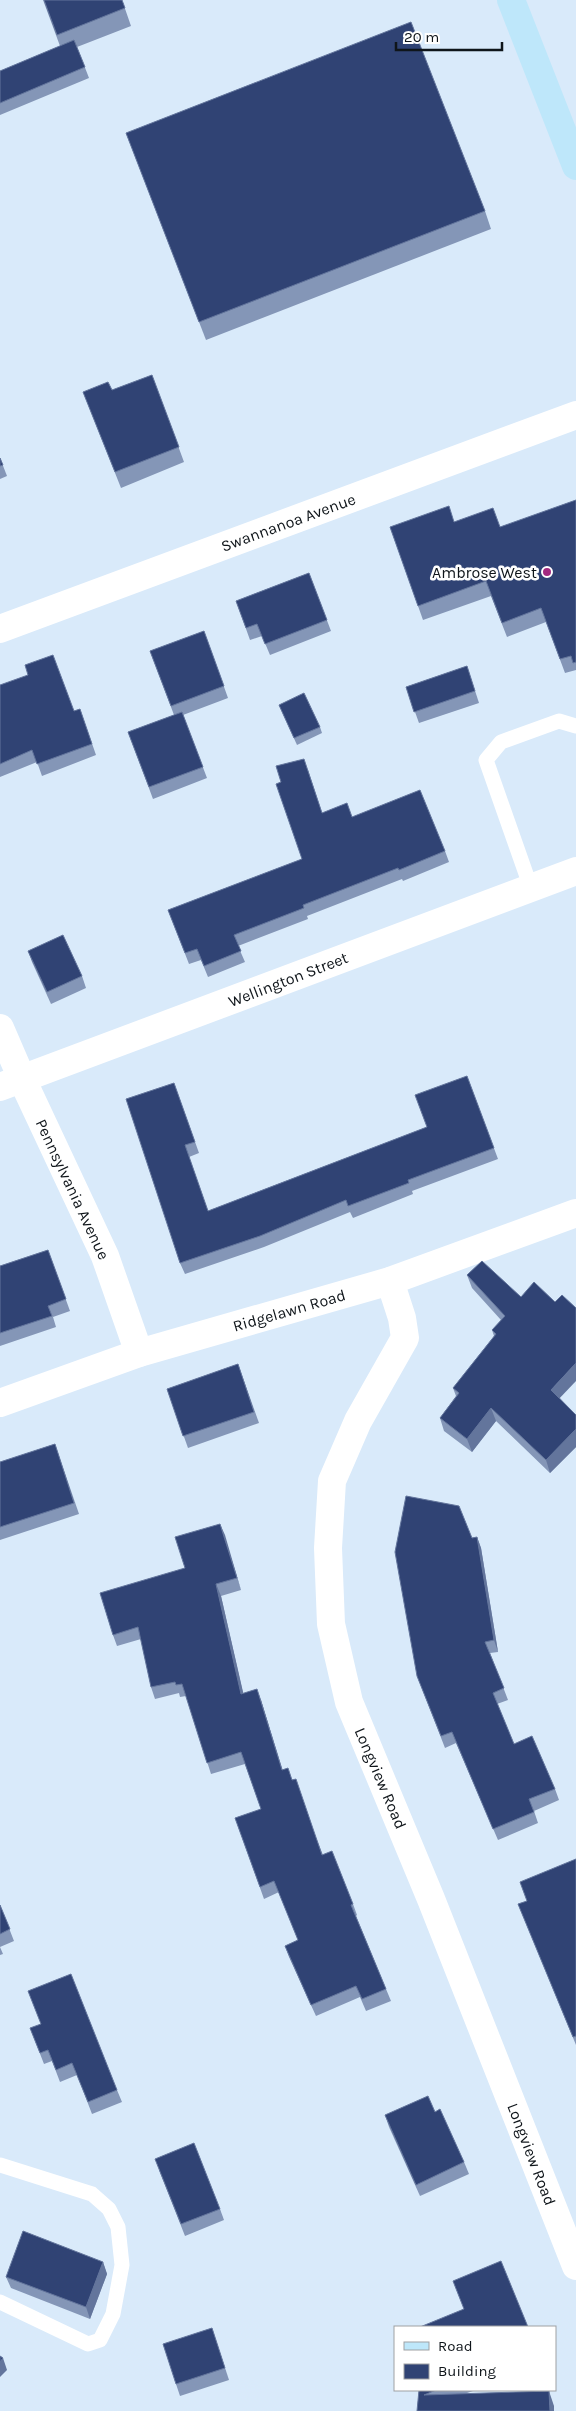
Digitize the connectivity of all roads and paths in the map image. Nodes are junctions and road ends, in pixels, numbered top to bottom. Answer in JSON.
{"nodes":[{"id":1,"x":511,"y":0,"type":"edge"},
{"id":2,"x":576,"y":166,"type":"edge"},
{"id":3,"x":576,"y":415,"type":"edge"},
{"id":4,"x":0,"y":629,"type":"edge"},
{"id":5,"x":576,"y":726,"type":"edge"},
{"id":6,"x":576,"y":872,"type":"edge"},
{"id":7,"x":531,"y":888,"type":"junction"},
{"id":8,"x":0,"y":1028,"type":"edge"},
{"id":9,"x":11,"y":1083,"type":"edge"},
{"id":10,"x":576,"y":1213,"type":"edge"},
{"id":11,"x":390,"y":1281,"type":"junction"},
{"id":12,"x":139,"y":1353,"type":"junction"},
{"id":13,"x":0,"y":1403,"type":"edge"},
{"id":14,"x":0,"y":2165,"type":"edge"},
{"id":15,"x":576,"y":2266,"type":"edge"},
{"id":16,"x":0,"y":2302,"type":"edge"}],
"edges":[{"from":1,"to":2,"type":"main road"},
{"from":3,"to":4,"type":"street","name":"Swannanoa Avenue"},
{"from":5,"to":7,"type":"lane"},
{"from":6,"to":7,"type":"street","name":"Wellington Street"},
{"from":7,"to":9,"type":"street","name":"Wellington Street"},
{"from":8,"to":9,"type":"street","name":"Pennsylvania Avenue"},
{"from":9,"to":12,"type":"street","name":"Pennsylvania Avenue"},
{"from":10,"to":11,"type":"street","name":"Ridgelawn Road"},
{"from":11,"to":12,"type":"street","name":"Ridgelawn Road"},
{"from":11,"to":15,"type":"street","name":"Longview Road"},
{"from":12,"to":13,"type":"street","name":"Ridgelawn Road"},
{"from":14,"to":16,"type":"lane"}]}
